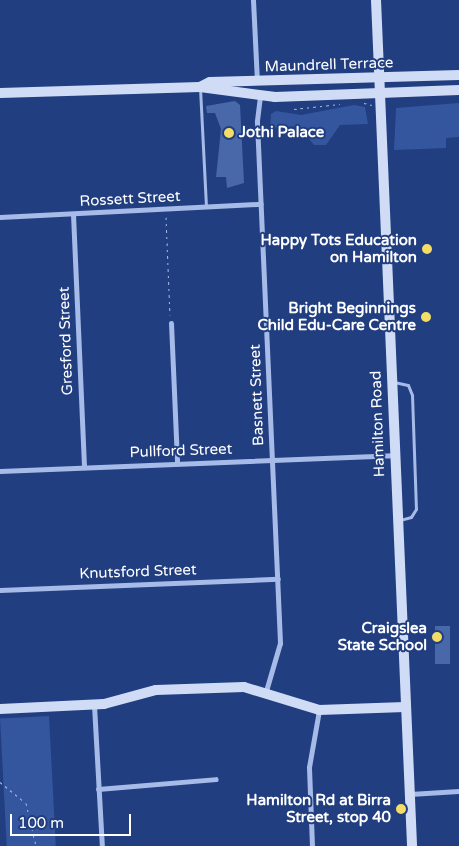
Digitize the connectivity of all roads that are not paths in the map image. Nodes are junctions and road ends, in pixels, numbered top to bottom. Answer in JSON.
{"nodes":[{"id":1,"x":253,"y":0,"type":"edge"},
{"id":2,"x":376,"y":0,"type":"edge"},
{"id":3,"x":459,"y":75,"type":"edge"},
{"id":4,"x":379,"y":78,"type":"junction"},
{"id":5,"x":257,"y":82,"type":"junction"},
{"id":6,"x":200,"y":87,"type":"junction"},
{"id":7,"x":459,"y":90,"type":"edge"},
{"id":8,"x":0,"y":93,"type":"edge"},
{"id":9,"x":380,"y":93,"type":"junction"},
{"id":10,"x":260,"y":96,"type":"junction"},
{"id":11,"x":261,"y":204,"type":"junction"},
{"id":12,"x":206,"y":207,"type":"junction"},
{"id":13,"x":73,"y":214,"type":"junction"},
{"id":14,"x":0,"y":217,"type":"edge"},
{"id":15,"x":171,"y":323,"type":"road end"},
{"id":16,"x":391,"y":382,"type":"junction"},
{"id":17,"x":394,"y":455,"type":"junction"},
{"id":18,"x":272,"y":460,"type":"junction"},
{"id":19,"x":177,"y":463,"type":"junction"},
{"id":20,"x":84,"y":467,"type":"junction"},
{"id":21,"x":0,"y":471,"type":"edge"},
{"id":22,"x":397,"y":520,"type":"junction"},
{"id":23,"x":278,"y":579,"type":"junction"},
{"id":24,"x":0,"y":590,"type":"edge"},
{"id":25,"x":266,"y":691,"type":"junction"},
{"id":26,"x":94,"y":705,"type":"junction"},
{"id":27,"x":405,"y":708,"type":"junction"},
{"id":28,"x":0,"y":709,"type":"edge"},
{"id":29,"x":319,"y":710,"type":"junction"},
{"id":30,"x":216,"y":779,"type":"dead end"},
{"id":31,"x":98,"y":789,"type":"junction"},
{"id":32,"x":459,"y":791,"type":"edge"},
{"id":33,"x":409,"y":794,"type":"junction"},
{"id":34,"x":102,"y":846,"type":"edge"},
{"id":35,"x":312,"y":846,"type":"edge"},
{"id":36,"x":412,"y":846,"type":"edge"}],
"edges":[{"from":1,"to":5,"type":"street"},
{"from":2,"to":4,"type":"main road","name":"Hamilton Road"},
{"from":3,"to":4,"type":"main road","name":"Maundrell Terrace"},
{"from":4,"to":5,"type":"main road","name":"Maundrell Terrace"},
{"from":4,"to":9,"type":"main road","name":"Hamilton Road"},
{"from":5,"to":6,"type":"main road","name":"Maundrell Terrace"},
{"from":6,"to":8,"type":"main road","name":"Maundrell Terrace"},
{"from":6,"to":10,"type":"main road","name":"Maundrell Terrace"},
{"from":6,"to":12,"type":"lane"},
{"from":7,"to":9,"type":"main road","name":"Maundrell Terrace"},
{"from":9,"to":10,"type":"main road","name":"Maundrell Terrace"},
{"from":9,"to":16,"type":"main road","name":"Hamilton Road"},
{"from":10,"to":11,"type":"street","name":"Basnett Street"},
{"from":11,"to":12,"type":"street","name":"Rossett Street"},
{"from":11,"to":18,"type":"street","name":"Basnett Street"},
{"from":12,"to":13,"type":"street","name":"Rossett Street"},
{"from":13,"to":14,"type":"street","name":"Rossett Street"},
{"from":13,"to":20,"type":"street","name":"Gresford Street"},
{"from":15,"to":19,"type":"street"},
{"from":16,"to":17,"type":"main road","name":"Hamilton Road"},
{"from":16,"to":22,"type":"lane"},
{"from":17,"to":18,"type":"street","name":"Pullford Street"},
{"from":17,"to":22,"type":"main road","name":"Hamilton Road"},
{"from":18,"to":19,"type":"street","name":"Pullford Street"},
{"from":18,"to":23,"type":"street","name":"Basnett Street"},
{"from":19,"to":20,"type":"street","name":"Pullford Street"},
{"from":20,"to":21,"type":"street","name":"Pullford Street"},
{"from":22,"to":27,"type":"main road","name":"Hamilton Road"},
{"from":23,"to":24,"type":"street","name":"Knutsford Street"},
{"from":23,"to":25,"type":"street","name":"Basnett Street"},
{"from":25,"to":26,"type":"main road"},
{"from":25,"to":29,"type":"main road"},
{"from":26,"to":28,"type":"main road"},
{"from":26,"to":31,"type":"street"},
{"from":27,"to":29,"type":"main road"},
{"from":27,"to":33,"type":"main road","name":"Hamilton Road"},
{"from":29,"to":35,"type":"street"},
{"from":30,"to":31,"type":"street"},
{"from":31,"to":34,"type":"street"},
{"from":32,"to":33,"type":"street"},
{"from":33,"to":36,"type":"main road","name":"Hamilton Road"}]}
